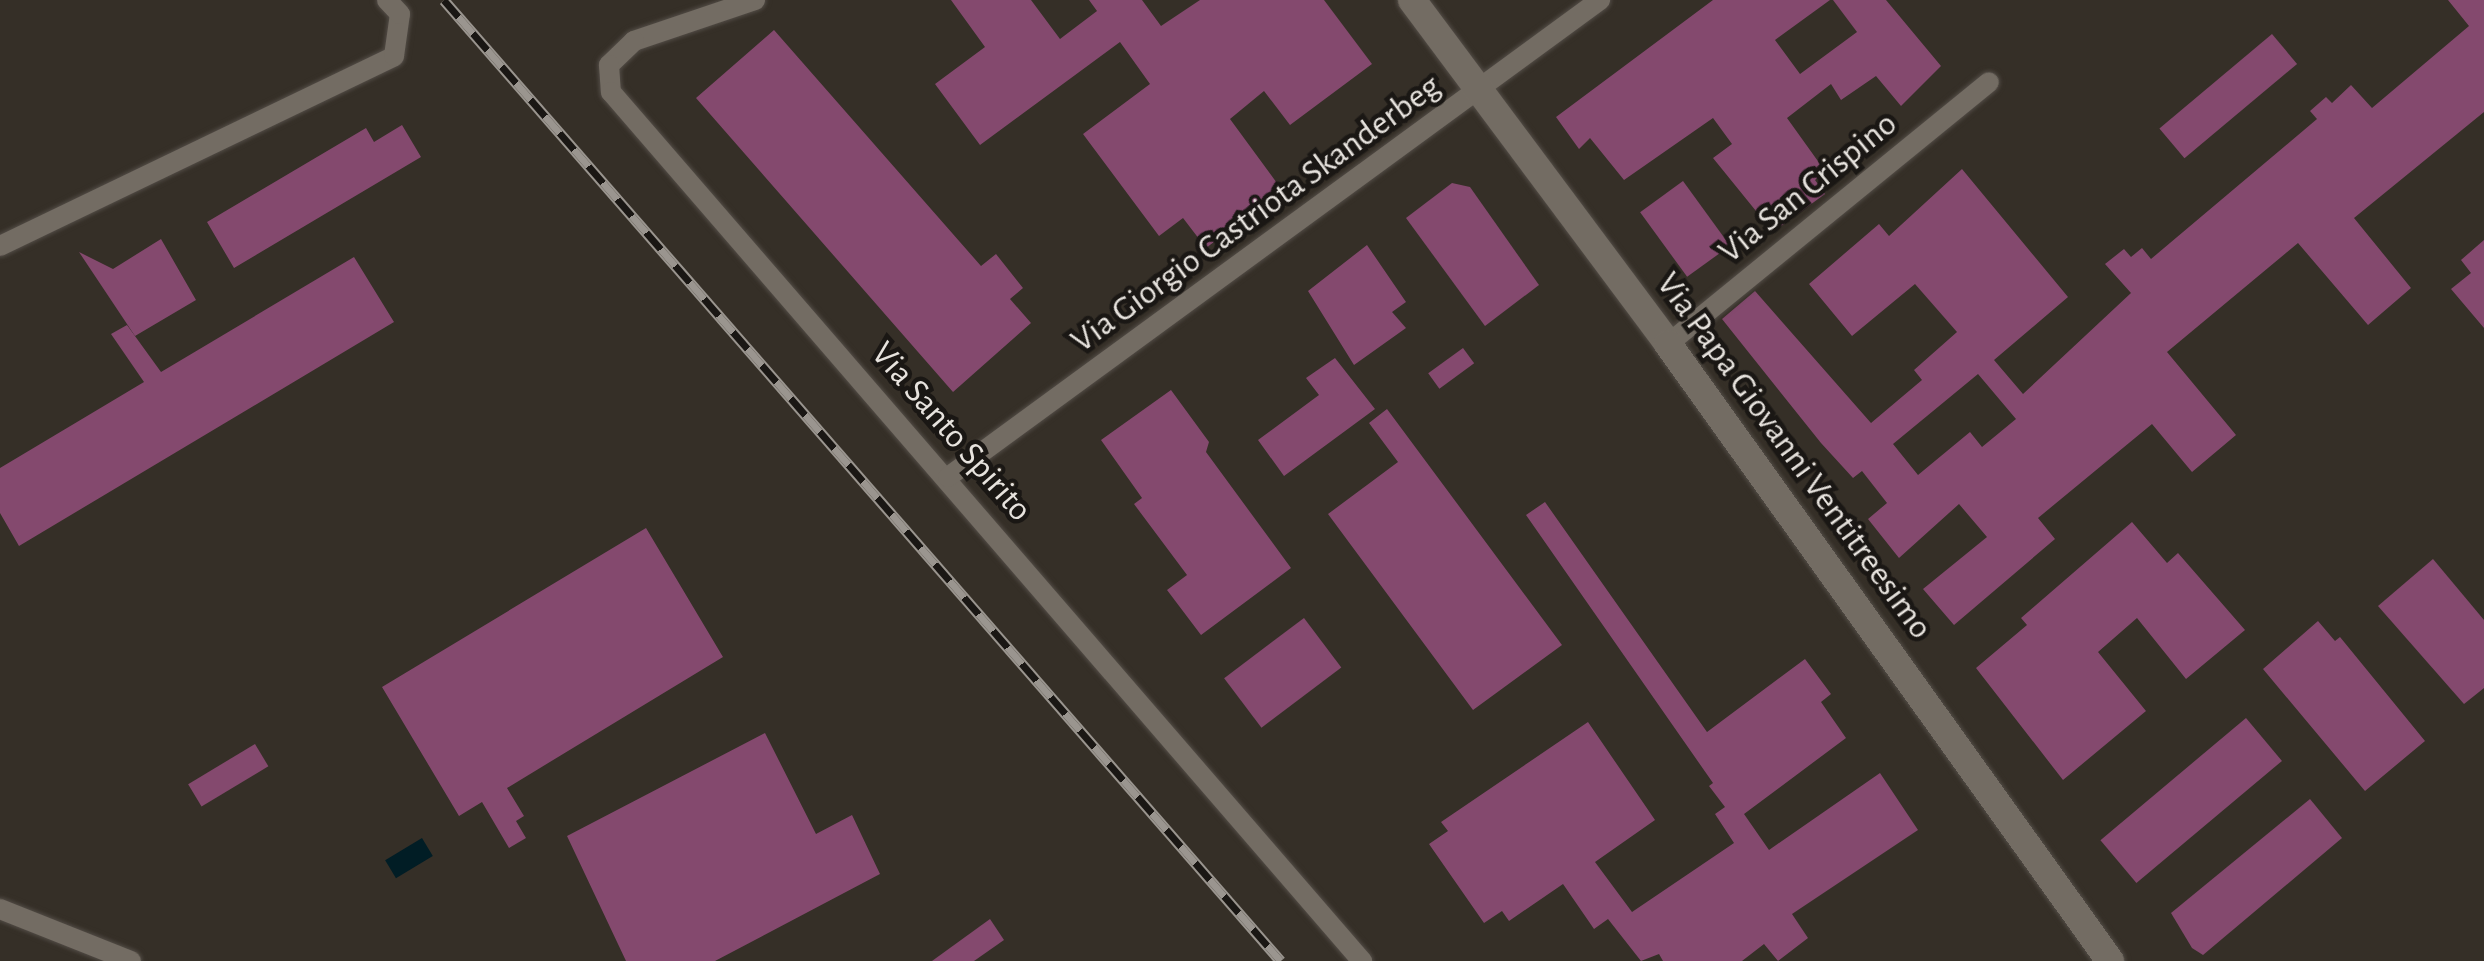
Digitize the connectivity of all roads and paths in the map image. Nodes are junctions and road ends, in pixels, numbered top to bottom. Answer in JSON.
{"nodes":[{"id":1,"x":388,"y":0,"type":"edge"},
{"id":2,"x":756,"y":0,"type":"edge"},
{"id":3,"x":1412,"y":0,"type":"edge"},
{"id":4,"x":1600,"y":0,"type":"edge"},
{"id":5,"x":1989,"y":82,"type":"dead end"},
{"id":6,"x":1481,"y":92,"type":"junction"},
{"id":7,"x":0,"y":246,"type":"edge"},
{"id":8,"x":1668,"y":344,"type":"junction"},
{"id":9,"x":948,"y":477,"type":"junction"},
{"id":10,"x":0,"y":909,"type":"edge"},
{"id":11,"x":130,"y":961,"type":"edge"},
{"id":12,"x":1362,"y":961,"type":"edge"},
{"id":13,"x":2110,"y":961,"type":"edge"}],
"edges":[{"from":1,"to":7,"type":"street"},
{"from":2,"to":9,"type":"street","name":"Via Santo Spirito"},
{"from":3,"to":6,"type":"street","name":"Via Papa Giovanni Ventitreesimo"},
{"from":4,"to":6,"type":"street","name":"Via Giorgio Castriota Skanderbeg"},
{"from":5,"to":8,"type":"street","name":"Via San Crispino"},
{"from":6,"to":8,"type":"street","name":"Via Papa Giovanni Ventitreesimo"},
{"from":6,"to":9,"type":"street","name":"Via Giorgio Castriota Skanderbeg"},
{"from":8,"to":13,"type":"street","name":"Via Papa Giovanni Ventitreesimo"},
{"from":9,"to":12,"type":"street","name":"Via Santo Spirito"},
{"from":10,"to":11,"type":"street"}]}
